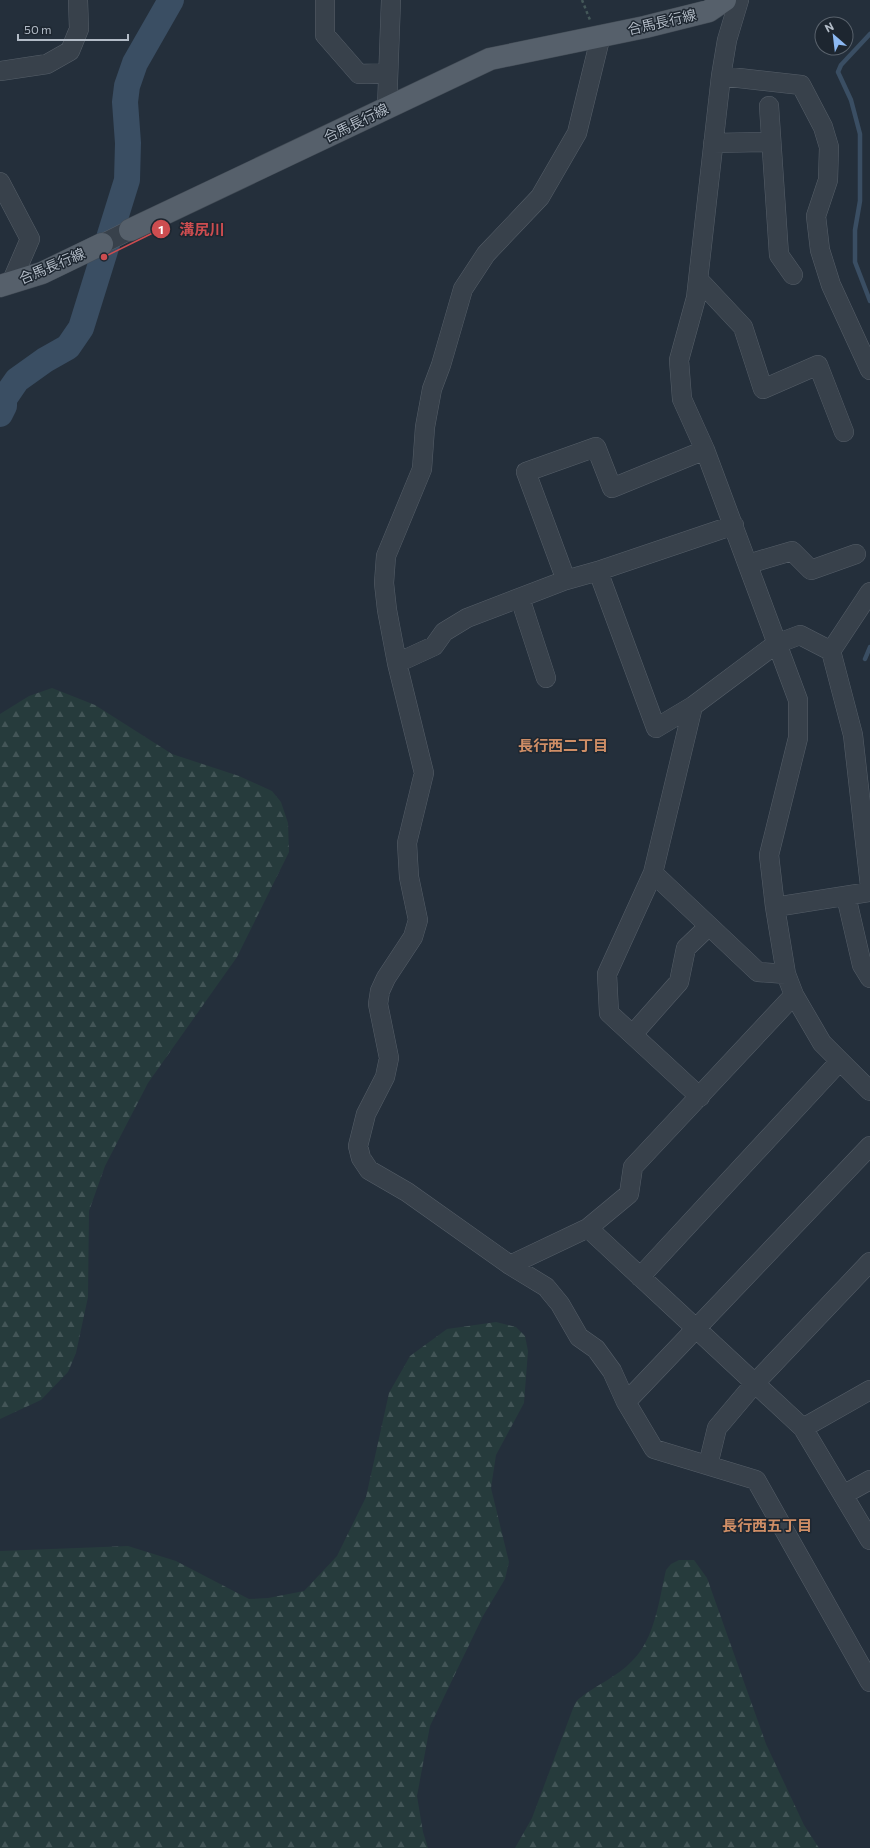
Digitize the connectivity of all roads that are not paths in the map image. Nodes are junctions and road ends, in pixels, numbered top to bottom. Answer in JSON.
{"nodes":[{"id":1,"x":78,"y":0,"type":"edge"},
{"id":2,"x":325,"y":0,"type":"edge"},
{"id":3,"x":390,"y":0,"type":"edge"},
{"id":4,"x":725,"y":0,"type":"edge"},
{"id":5,"x":739,"y":0,"type":"edge"},
{"id":6,"x":601,"y":35,"type":"junction"},
{"id":7,"x":0,"y":70,"type":"edge"},
{"id":8,"x":388,"y":73,"type":"junction"},
{"id":9,"x":721,"y":76,"type":"junction"},
{"id":10,"x":769,"y":106,"type":"dead end"},
{"id":11,"x":387,"y":108,"type":"junction"},
{"id":12,"x":771,"y":142,"type":"junction"},
{"id":13,"x":713,"y":143,"type":"junction"},
{"id":14,"x":0,"y":182,"type":"edge"},
{"id":15,"x":130,"y":230,"type":"joint"},
{"id":16,"x":102,"y":244,"type":"joint"},
{"id":17,"x":793,"y":275,"type":"dead end"},
{"id":18,"x":698,"y":279,"type":"junction"},
{"id":19,"x":6,"y":284,"type":"edge"},
{"id":20,"x":870,"y":370,"type":"edge"},
{"id":21,"x":844,"y":432,"type":"dead end"},
{"id":22,"x":705,"y":450,"type":"junction"},
{"id":23,"x":734,"y":525,"type":"junction"},
{"id":24,"x":856,"y":554,"type":"dead end"},
{"id":25,"x":748,"y":564,"type":"junction"},
{"id":26,"x":598,"y":571,"type":"junction"},
{"id":27,"x":566,"y":580,"type":"junction"},
{"id":28,"x":870,"y":592,"type":"edge"},
{"id":29,"x":520,"y":598,"type":"junction"},
{"id":30,"x":776,"y":644,"type":"junction"},
{"id":31,"x":831,"y":651,"type":"junction"},
{"id":32,"x":397,"y":663,"type":"junction"},
{"id":33,"x":546,"y":678,"type":"dead end"},
{"id":34,"x":693,"y":706,"type":"junction"},
{"id":35,"x":653,"y":872,"type":"junction"},
{"id":36,"x":870,"y":886,"type":"edge"},
{"id":37,"x":870,"y":892,"type":"edge"},
{"id":38,"x":846,"y":896,"type":"junction"},
{"id":39,"x":775,"y":907,"type":"junction"},
{"id":40,"x":710,"y":926,"type":"junction"},
{"id":41,"x":786,"y":974,"type":"junction"},
{"id":42,"x":870,"y":978,"type":"edge"},
{"id":43,"x":794,"y":995,"type":"junction"},
{"id":44,"x":633,"y":1034,"type":"junction"},
{"id":45,"x":840,"y":1062,"type":"junction"},
{"id":46,"x":870,"y":1091,"type":"edge"},
{"id":47,"x":700,"y":1097,"type":"junction"},
{"id":48,"x":870,"y":1146,"type":"edge"},
{"id":49,"x":588,"y":1228,"type":"junction"},
{"id":50,"x":510,"y":1265,"type":"junction"},
{"id":51,"x":868,"y":1267,"type":"edge"},
{"id":52,"x":640,"y":1277,"type":"junction"},
{"id":53,"x":696,"y":1330,"type":"junction"},
{"id":54,"x":754,"y":1383,"type":"junction"},
{"id":55,"x":870,"y":1390,"type":"edge"},
{"id":56,"x":626,"y":1402,"type":"junction"},
{"id":57,"x":804,"y":1428,"type":"junction"},
{"id":58,"x":708,"y":1465,"type":"junction"},
{"id":59,"x":870,"y":1480,"type":"edge"},
{"id":60,"x":843,"y":1495,"type":"junction"},
{"id":61,"x":870,"y":1540,"type":"edge"},
{"id":62,"x":868,"y":1676,"type":"edge"}],
"edges":[{"from":1,"to":7,"type":"street"},
{"from":2,"to":8,"type":"street"},
{"from":3,"to":8,"type":"street"},
{"from":4,"to":6,"type":"main road","name":"合馬長行線"},
{"from":5,"to":9,"type":"street"},
{"from":6,"to":11,"type":"main road","name":"合馬長行線"},
{"from":6,"to":32,"type":"street"},
{"from":8,"to":11,"type":"street"},
{"from":9,"to":13,"type":"street"},
{"from":9,"to":20,"type":"street"},
{"from":10,"to":12,"type":"street"},
{"from":11,"to":15,"type":"main road","name":"合馬長行線"},
{"from":12,"to":13,"type":"street"},
{"from":12,"to":17,"type":"street"},
{"from":13,"to":18,"type":"street"},
{"from":14,"to":19,"type":"street"},
{"from":15,"to":16,"type":"street","name":"合馬長行線"},
{"from":16,"to":19,"type":"main road","name":"合馬長行線"},
{"from":18,"to":21,"type":"street"},
{"from":18,"to":22,"type":"street"},
{"from":22,"to":23,"type":"street"},
{"from":22,"to":27,"type":"street"},
{"from":23,"to":25,"type":"street"},
{"from":23,"to":26,"type":"street"},
{"from":24,"to":25,"type":"street"},
{"from":25,"to":30,"type":"street"},
{"from":26,"to":27,"type":"street"},
{"from":26,"to":34,"type":"street"},
{"from":27,"to":29,"type":"street"},
{"from":28,"to":31,"type":"street"},
{"from":29,"to":32,"type":"street"},
{"from":29,"to":33,"type":"street"},
{"from":30,"to":31,"type":"street"},
{"from":30,"to":34,"type":"street"},
{"from":30,"to":39,"type":"street"},
{"from":31,"to":36,"type":"street"},
{"from":32,"to":50,"type":"street"},
{"from":34,"to":35,"type":"street"},
{"from":35,"to":40,"type":"street"},
{"from":35,"to":44,"type":"street"},
{"from":37,"to":38,"type":"street"},
{"from":38,"to":39,"type":"street"},
{"from":38,"to":42,"type":"street"},
{"from":39,"to":41,"type":"street"},
{"from":40,"to":41,"type":"street"},
{"from":40,"to":44,"type":"street"},
{"from":41,"to":43,"type":"street"},
{"from":43,"to":45,"type":"street"},
{"from":43,"to":47,"type":"street"},
{"from":44,"to":47,"type":"street"},
{"from":45,"to":46,"type":"street"},
{"from":45,"to":52,"type":"street"},
{"from":47,"to":49,"type":"street"},
{"from":48,"to":53,"type":"street"},
{"from":49,"to":50,"type":"street"},
{"from":49,"to":52,"type":"street"},
{"from":50,"to":56,"type":"street"},
{"from":51,"to":54,"type":"street"},
{"from":52,"to":53,"type":"street"},
{"from":53,"to":54,"type":"street"},
{"from":53,"to":56,"type":"street"},
{"from":54,"to":57,"type":"street"},
{"from":54,"to":58,"type":"street"},
{"from":55,"to":57,"type":"street"},
{"from":56,"to":58,"type":"street"},
{"from":57,"to":60,"type":"street"},
{"from":58,"to":62,"type":"street"},
{"from":59,"to":60,"type":"street"},
{"from":60,"to":61,"type":"street"}]}
